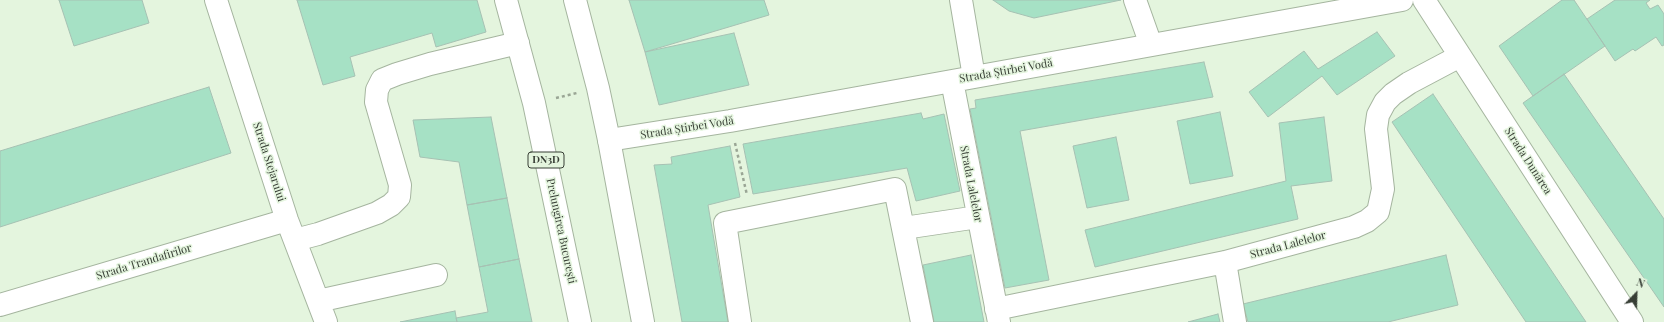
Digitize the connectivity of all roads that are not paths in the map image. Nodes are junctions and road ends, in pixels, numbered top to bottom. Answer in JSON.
{"nodes":[{"id":1,"x":216,"y":0,"type":"edge"},
{"id":2,"x":506,"y":0,"type":"edge"},
{"id":3,"x":575,"y":0,"type":"edge"},
{"id":4,"x":961,"y":0,"type":"edge"},
{"id":5,"x":1135,"y":0,"type":"edge"},
{"id":6,"x":1402,"y":0,"type":"edge"},
{"id":7,"x":1424,"y":0,"type":"edge"},
{"id":8,"x":518,"y":43,"type":"junction"},
{"id":9,"x":1151,"y":45,"type":"junction"},
{"id":10,"x":1460,"y":56,"type":"junction"},
{"id":11,"x":974,"y":77,"type":"junction"},
{"id":12,"x":952,"y":81,"type":"junction"},
{"id":13,"x":609,"y":140,"type":"junction"},
{"id":14,"x":978,"y":217,"type":"junction"},
{"id":15,"x":287,"y":220,"type":"junction"},
{"id":16,"x":904,"y":228,"type":"junction"},
{"id":17,"x":296,"y":240,"type":"junction"},
{"id":18,"x":1225,"y":262,"type":"junction"},
{"id":19,"x":436,"y":275,"type":"dead end"},
{"id":20,"x":318,"y":301,"type":"junction"},
{"id":21,"x":0,"y":305,"type":"edge"},
{"id":22,"x":998,"y":316,"type":"edge"},
{"id":23,"x":326,"y":322,"type":"edge"},
{"id":24,"x":580,"y":322,"type":"edge"},
{"id":25,"x":643,"y":322,"type":"edge"},
{"id":26,"x":740,"y":322,"type":"edge"},
{"id":27,"x":922,"y":322,"type":"edge"},
{"id":28,"x":1235,"y":322,"type":"edge"},
{"id":29,"x":1632,"y":322,"type":"edge"}],
"edges":[{"from":1,"to":15,"type":"street","name":"Strada Stejarului"},
{"from":2,"to":8,"type":"street","name":"Prelungirea București","number":"DN3D"},
{"from":3,"to":13,"type":"street"},
{"from":4,"to":11,"type":"street"},
{"from":5,"to":9,"type":"street"},
{"from":6,"to":9,"type":"street","name":"Strada Știrbei Vodă"},
{"from":7,"to":10,"type":"street","name":"Strada Dunărea"},
{"from":8,"to":17,"type":"street"},
{"from":8,"to":24,"type":"street","name":"Prelungirea București","number":"DN3D"},
{"from":9,"to":11,"type":"street","name":"Strada Știrbei Vodă"},
{"from":10,"to":18,"type":"street","name":"Strada Lalelelor"},
{"from":10,"to":29,"type":"street","name":"Strada Dunărea"},
{"from":11,"to":12,"type":"street","name":"Strada Știrbei Vodă"},
{"from":12,"to":13,"type":"street","name":"Strada Știrbei Vodă"},
{"from":12,"to":14,"type":"street","name":"Strada Lalelelor"},
{"from":13,"to":25,"type":"street"},
{"from":14,"to":16,"type":"street"},
{"from":14,"to":22,"type":"street","name":"Strada Lalelelor"},
{"from":15,"to":17,"type":"street","name":"Strada Stejarului"},
{"from":15,"to":21,"type":"street","name":"Strada Trandafirilor"},
{"from":16,"to":26,"type":"street"},
{"from":16,"to":27,"type":"street"},
{"from":17,"to":20,"type":"street","name":"Strada Stejarului"},
{"from":18,"to":22,"type":"street","name":"Strada Lalelelor"},
{"from":18,"to":28,"type":"street"},
{"from":19,"to":20,"type":"street"},
{"from":20,"to":23,"type":"street","name":"Strada Stejarului"}]}
